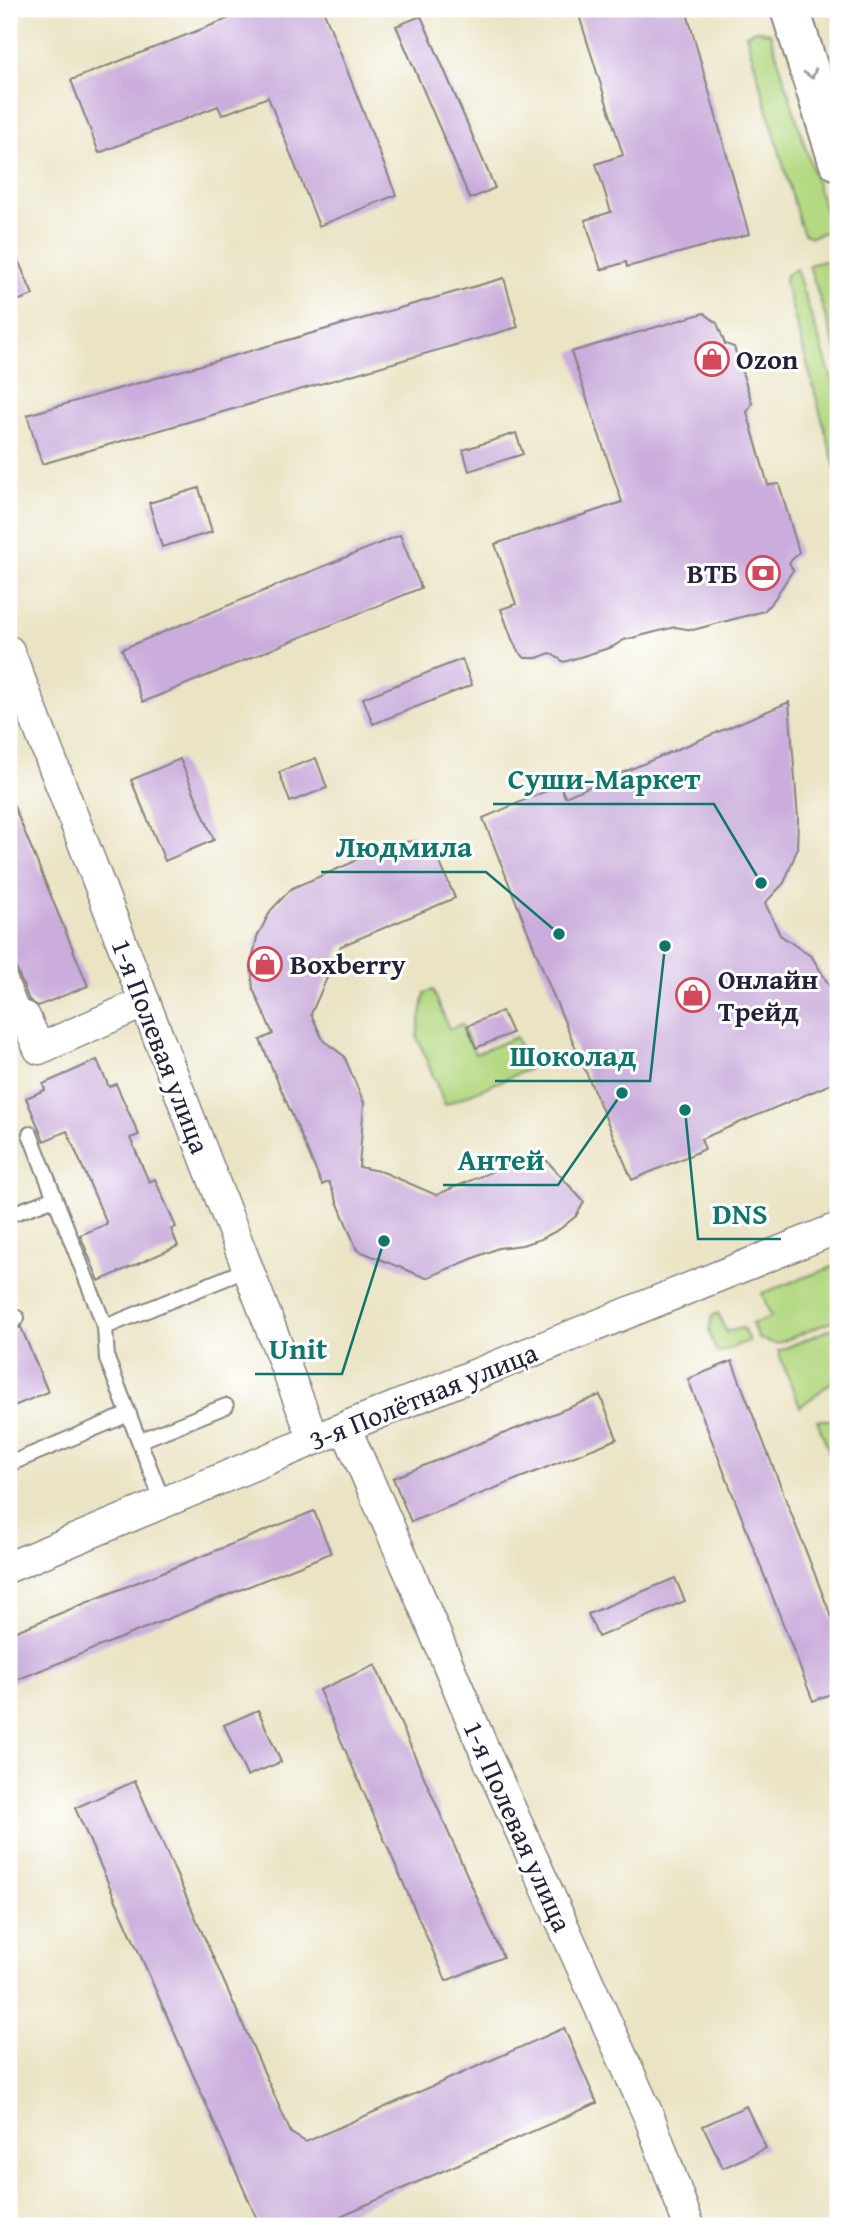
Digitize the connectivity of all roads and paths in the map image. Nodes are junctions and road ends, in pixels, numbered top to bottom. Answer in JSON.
{"nodes":[{"id":1,"x":790,"y":9,"type":"edge"},
{"id":2,"x":838,"y":161,"type":"edge"},
{"id":3,"x":9,"y":651,"type":"edge"},
{"id":4,"x":9,"y":976,"type":"edge"},
{"id":5,"x":145,"y":1002,"type":"junction"},
{"id":6,"x":17,"y":1014,"type":"edge"},
{"id":7,"x":30,"y":1134,"type":"dead end"},
{"id":8,"x":55,"y":1198,"type":"junction"},
{"id":9,"x":9,"y":1215,"type":"edge"},
{"id":10,"x":838,"y":1228,"type":"edge"},
{"id":11,"x":248,"y":1269,"type":"junction"},
{"id":12,"x":105,"y":1326,"type":"junction"},
{"id":13,"x":226,"y":1406,"type":"dead end"},
{"id":14,"x":129,"y":1414,"type":"junction"},
{"id":15,"x":345,"y":1427,"type":"junction"},
{"id":16,"x":314,"y":1440,"type":"junction"},
{"id":17,"x":139,"y":1441,"type":"junction"},
{"id":18,"x":9,"y":1464,"type":"edge"},
{"id":19,"x":163,"y":1502,"type":"junction"},
{"id":20,"x":9,"y":1567,"type":"edge"},
{"id":21,"x":689,"y":2226,"type":"edge"}],
"edges":[{"from":1,"to":2,"type":"highway","one_way":true},
{"from":3,"to":5,"type":"street","name":"1-я Полевая улица"},
{"from":4,"to":6,"type":"lane"},
{"from":5,"to":6,"type":"street"},
{"from":5,"to":11,"type":"street","name":"1-я Полевая улица"},
{"from":7,"to":8,"type":"lane"},
{"from":8,"to":9,"type":"lane"},
{"from":8,"to":12,"type":"lane"},
{"from":10,"to":15,"type":"street","name":"3-я Полётная улица"},
{"from":11,"to":12,"type":"lane"},
{"from":11,"to":16,"type":"street","name":"1-я Полевая улица"},
{"from":12,"to":14,"type":"lane"},
{"from":13,"to":17,"type":"lane"},
{"from":14,"to":17,"type":"lane"},
{"from":14,"to":18,"type":"lane"},
{"from":15,"to":16,"type":"street","name":"3-я Полётная улица"},
{"from":15,"to":21,"type":"street","name":"1-я Полевая улица"},
{"from":16,"to":19,"type":"street","name":"3-я Полётная улица"},
{"from":17,"to":19,"type":"lane"},
{"from":19,"to":20,"type":"street","name":"3-я Полётная улица"}]}
